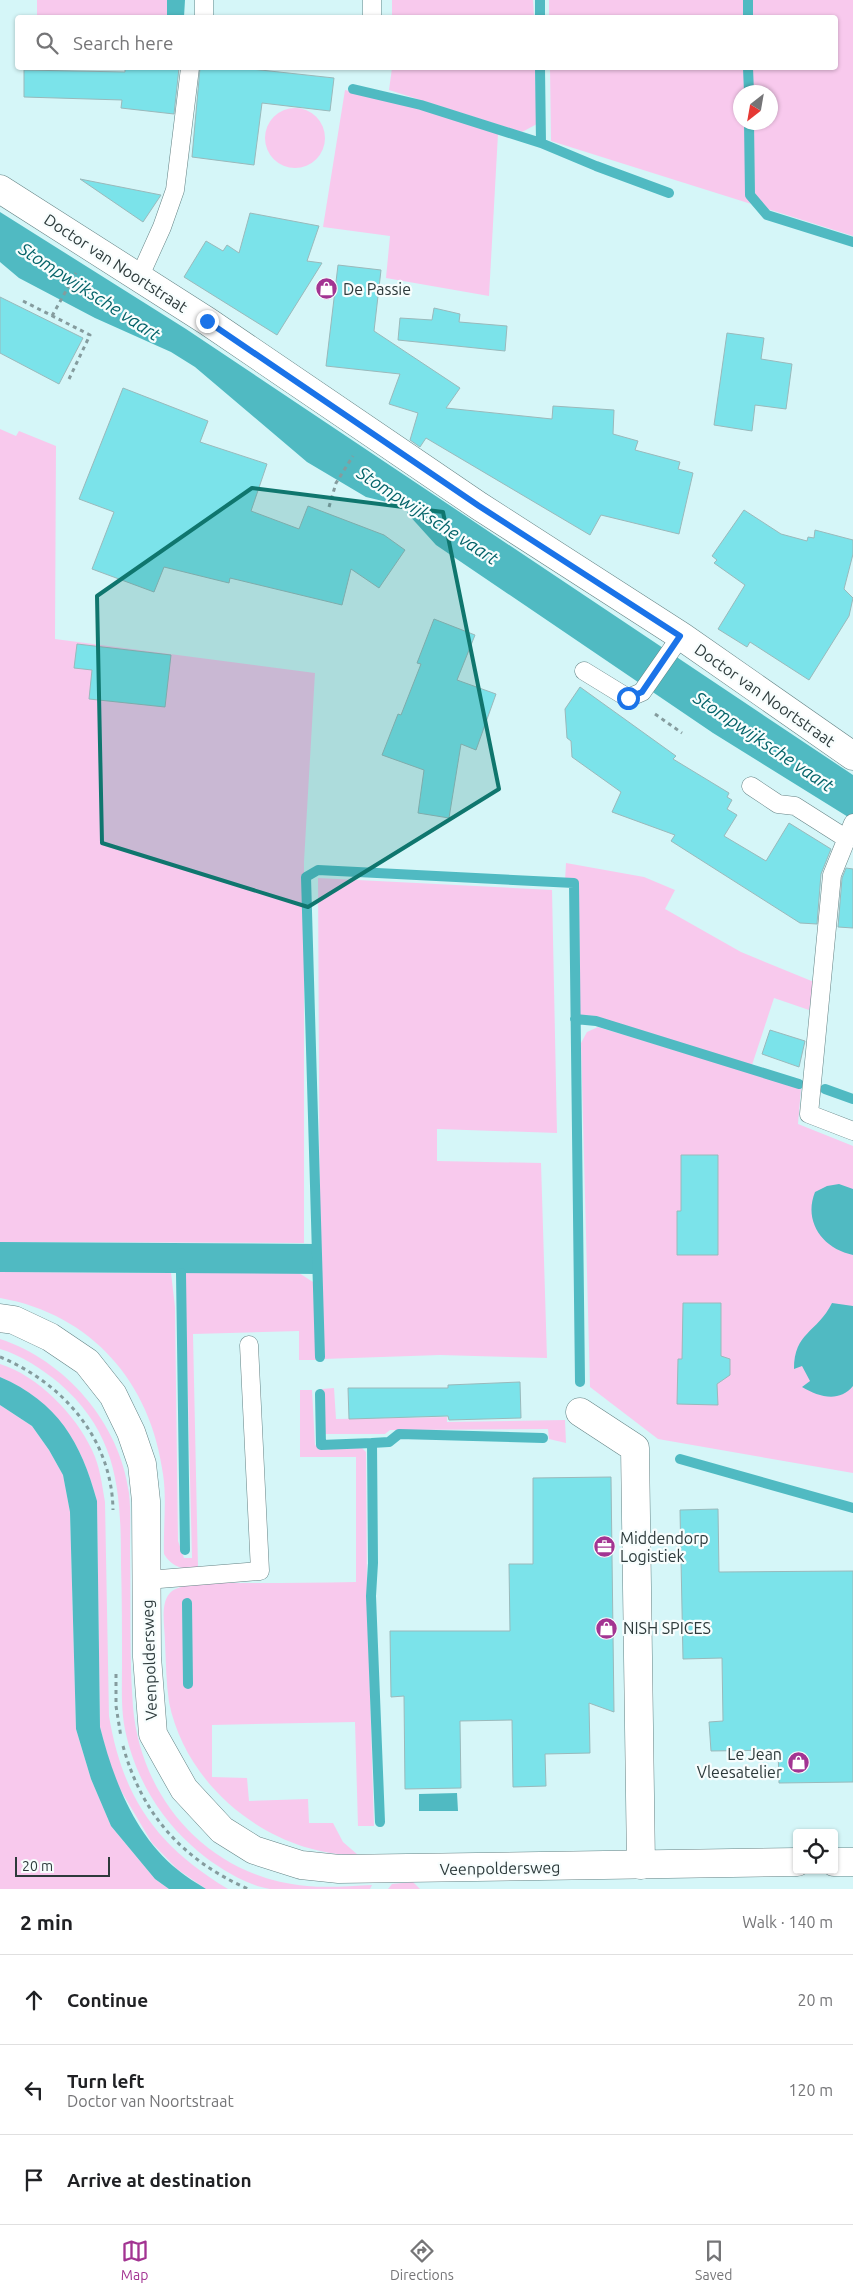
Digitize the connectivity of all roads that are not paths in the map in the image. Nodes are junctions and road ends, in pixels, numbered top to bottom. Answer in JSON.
{"nodes":[{"id":1,"x":204,"y":0,"type":"edge"},
{"id":2,"x":372,"y":0,"type":"edge"},
{"id":3,"x":204,"y":15,"type":"edge"},
{"id":4,"x":372,"y":15,"type":"edge"},
{"id":5,"x":190,"y":70,"type":"edge"},
{"id":6,"x":0,"y":189,"type":"edge"},
{"id":7,"x":139,"y":278,"type":"junction"},
{"id":8,"x":676,"y":643,"type":"junction"},
{"id":9,"x":584,"y":671,"type":"dead end"},
{"id":10,"x":853,"y":756,"type":"edge"},
{"id":11,"x":751,"y":786,"type":"dead end"},
{"id":12,"x":850,"y":831,"type":"edge"},
{"id":13,"x":853,"y":1131,"type":"edge"},
{"id":14,"x":0,"y":1318,"type":"edge"},
{"id":15,"x":249,"y":1345,"type":"dead end"},
{"id":16,"x":580,"y":1412,"type":"dead end"},
{"id":17,"x":146,"y":1580,"type":"junction"},
{"id":18,"x":793,"y":1862,"type":"edge"},
{"id":19,"x":838,"y":1862,"type":"edge"},
{"id":20,"x":853,"y":1862,"type":"edge"},
{"id":21,"x":642,"y":1865,"type":"junction"}],
"edges":[{"from":1,"to":3,"type":"lane"},
{"from":2,"to":4,"type":"lane"},
{"from":5,"to":7,"type":"lane"},
{"from":6,"to":7,"type":"street","name":"Doctor van Noortstraat"},
{"from":7,"to":8,"type":"street","name":"Doctor van Noortstraat"},
{"from":8,"to":9,"type":"lane"},
{"from":8,"to":10,"type":"street","name":"Doctor van Noortstraat"},
{"from":11,"to":12,"type":"lane"},
{"from":12,"to":13,"type":"lane"},
{"from":14,"to":17,"type":"street","name":"Veenpoldersweg"},
{"from":15,"to":17,"type":"lane"},
{"from":16,"to":21,"type":"street"},
{"from":17,"to":21,"type":"street","name":"Veenpoldersweg"},
{"from":18,"to":21,"type":"street","name":"Veenpoldersweg"},
{"from":19,"to":20,"type":"street"}]}
